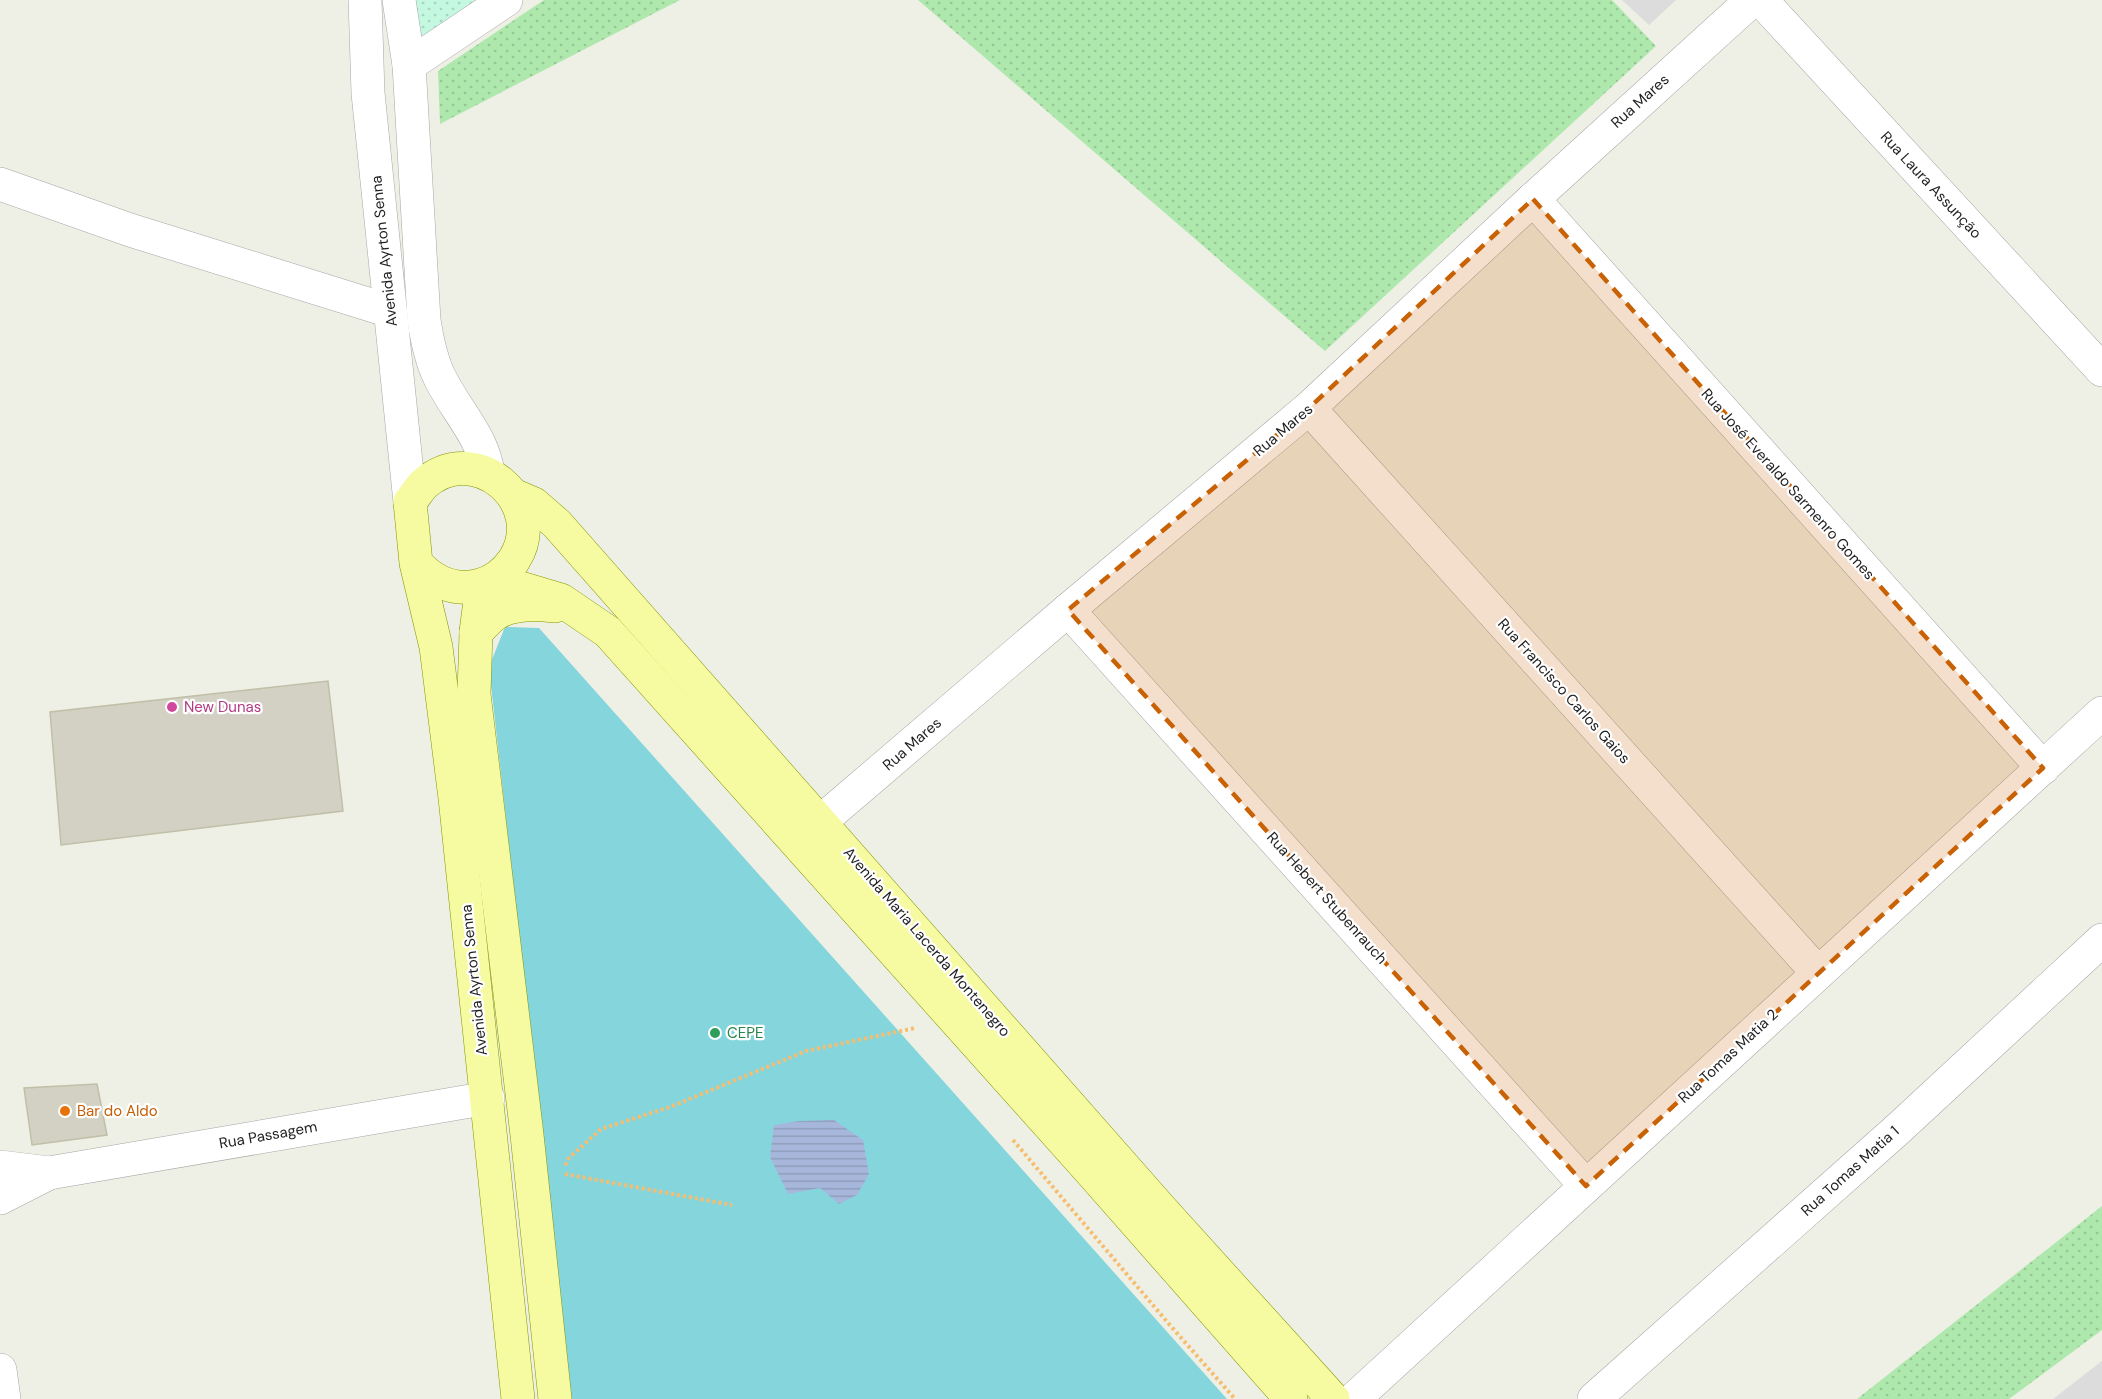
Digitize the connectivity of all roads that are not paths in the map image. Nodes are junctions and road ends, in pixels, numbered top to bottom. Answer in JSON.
{"nodes":[{"id":1,"x":365,"y":0,"type":"edge"},
{"id":2,"x":399,"y":0,"type":"edge"},
{"id":3,"x":506,"y":0,"type":"edge"},
{"id":4,"x":1752,"y":0,"type":"edge"},
{"id":5,"x":1761,"y":0,"type":"edge"},
{"id":6,"x":409,"y":65,"type":"junction"},
{"id":7,"x":0,"y":184,"type":"edge"},
{"id":8,"x":1533,"y":199,"type":"junction"},
{"id":9,"x":390,"y":311,"type":"junction"},
{"id":10,"x":2102,"y":370,"type":"edge"},
{"id":11,"x":1309,"y":408,"type":"junction"},
{"id":12,"x":488,"y":473,"type":"junction"},
{"id":13,"x":513,"y":495,"type":"junction"},
{"id":14,"x":410,"y":502,"type":"junction"},
{"id":15,"x":416,"y":563,"type":"junction"},
{"id":16,"x":488,"y":582,"type":"junction"},
{"id":17,"x":575,"y":609,"type":"junction"},
{"id":18,"x":1068,"y":610,"type":"junction"},
{"id":19,"x":476,"y":632,"type":"junction"},
{"id":20,"x":2102,"y":713,"type":"edge"},
{"id":21,"x":2043,"y":768,"type":"junction"},
{"id":22,"x":809,"y":832,"type":"junction"},
{"id":23,"x":2102,"y":940,"type":"edge"},
{"id":24,"x":1818,"y":973,"type":"junction"},
{"id":25,"x":488,"y":1098,"type":"junction"},
{"id":26,"x":0,"y":1167,"type":"edge"},
{"id":27,"x":49,"y":1173,"type":"junction"},
{"id":28,"x":1586,"y":1186,"type":"junction"},
{"id":29,"x":0,"y":1198,"type":"edge"},
{"id":30,"x":0,"y":1370,"type":"edge"},
{"id":31,"x":4,"y":1399,"type":"edge"},
{"id":32,"x":518,"y":1399,"type":"edge"},
{"id":33,"x":555,"y":1399,"type":"edge"},
{"id":34,"x":1291,"y":1399,"type":"edge"},
{"id":35,"x":1333,"y":1399,"type":"edge"},
{"id":36,"x":1354,"y":1399,"type":"edge"},
{"id":37,"x":1594,"y":1399,"type":"edge"}],
"edges":[{"from":1,"to":9,"type":"street","name":"Avenida Ayrton Senna"},
{"from":2,"to":6,"type":"street"},
{"from":3,"to":6,"type":"street"},
{"from":4,"to":8,"type":"street","name":"Rua Mares"},
{"from":5,"to":10,"type":"street","name":"Rua Laura Assunção"},
{"from":6,"to":12,"type":"street"},
{"from":7,"to":9,"type":"street"},
{"from":8,"to":11,"type":"street","name":"Rua Mares"},
{"from":8,"to":21,"type":"street","name":"Rua José Everaldo Sarmenro Gomes"},
{"from":9,"to":14,"type":"street","name":"Avenida Ayrton Senna"},
{"from":11,"to":18,"type":"street","name":"Rua Mares"},
{"from":11,"to":24,"type":"street","name":"Rua Francisco Carlos Gaios"},
{"from":12,"to":13,"type":"main road"},
{"from":12,"to":14,"type":"main road"},
{"from":13,"to":16,"type":"main road"},
{"from":13,"to":22,"type":"main road","name":"Avenida Maria Lacerda Montenegro"},
{"from":14,"to":15,"type":"main road"},
{"from":15,"to":16,"type":"main road"},
{"from":15,"to":25,"type":"main road","name":"Avenida Ayrton Senna"},
{"from":16,"to":17,"type":"main road","name":"Avenida Maria Lacerda Montenegro"},
{"from":16,"to":19,"type":"main road"},
{"from":17,"to":19,"type":"main road"},
{"from":17,"to":22,"type":"main road","name":"Avenida Maria Lacerda Montenegro"},
{"from":18,"to":22,"type":"street","name":"Rua Mares"},
{"from":18,"to":28,"type":"street","name":"Rua Hebert Stubenrauch"},
{"from":19,"to":33,"type":"main road"},
{"from":20,"to":21,"type":"street","name":"Rua Tomas Matia 2"},
{"from":21,"to":24,"type":"street","name":"Rua Tomas Matia 2"},
{"from":22,"to":34,"type":"main road","name":"Avenida Maria Lacerda Montenegro"},
{"from":22,"to":35,"type":"main road","name":"Avenida Maria Lacerda Montenegro"},
{"from":23,"to":37,"type":"street","name":"Rua Tomas Matia 1"},
{"from":24,"to":28,"type":"street","name":"Rua Tomas Matia 2"},
{"from":25,"to":27,"type":"street","name":"Rua Passagem"},
{"from":25,"to":32,"type":"main road","name":"Avenida Ayrton Senna"},
{"from":26,"to":27,"type":"street","name":"Rua Passagem"},
{"from":27,"to":29,"type":"street","name":"Rua Passagem"},
{"from":28,"to":36,"type":"street","name":"Rua Tomas Matia 2"},
{"from":30,"to":31,"type":"street"}]}
